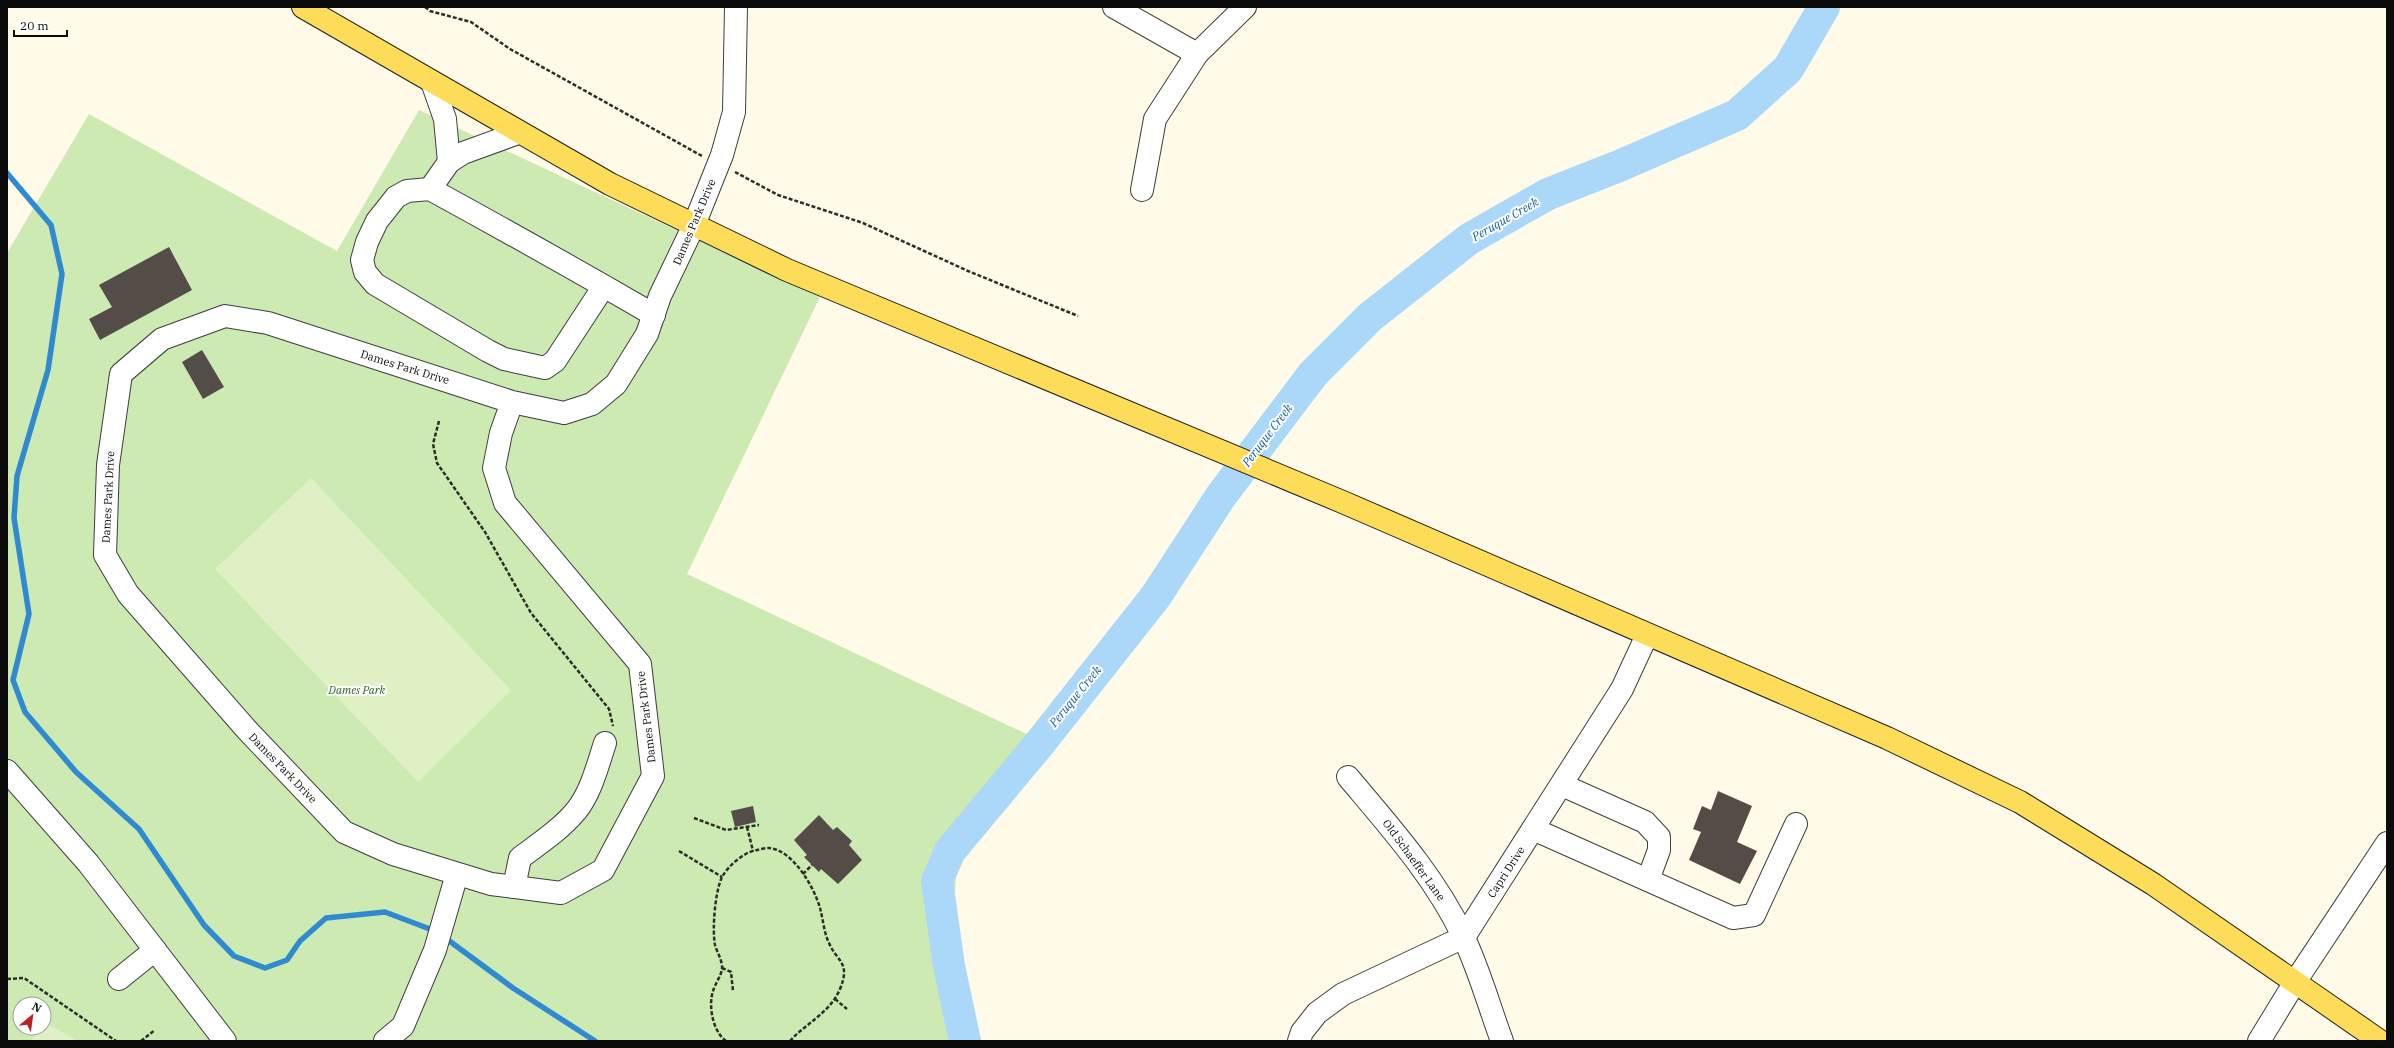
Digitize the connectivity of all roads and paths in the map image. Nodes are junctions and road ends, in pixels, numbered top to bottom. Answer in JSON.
{"nodes":[{"id":1,"x":303,"y":7,"type":"edge"},
{"id":2,"x":425,"y":7,"type":"edge"},
{"id":3,"x":736,"y":7,"type":"edge"},
{"id":4,"x":1114,"y":7,"type":"edge"},
{"id":5,"x":1245,"y":7,"type":"edge"},
{"id":6,"x":1197,"y":54,"type":"junction"},
{"id":7,"x":432,"y":82,"type":"junction"},
{"id":8,"x":518,"y":132,"type":"junction"},
{"id":9,"x":449,"y":162,"type":"junction"},
{"id":10,"x":719,"y":163,"type":"junction"},
{"id":11,"x":430,"y":189,"type":"junction"},
{"id":12,"x":1142,"y":190,"type":"dead end"},
{"id":13,"x":694,"y":226,"type":"junction"},
{"id":14,"x":604,"y":286,"type":"junction"},
{"id":15,"x":654,"y":315,"type":"junction"},
{"id":16,"x":1078,"y":316,"type":"dead end"},
{"id":17,"x":512,"y":402,"type":"junction"},
{"id":18,"x":439,"y":421,"type":"dead end"},
{"id":19,"x":1647,"y":635,"type":"junction"},
{"id":20,"x":605,"y":743,"type":"joint"},
{"id":21,"x":7,"y":771,"type":"edge"},
{"id":22,"x":1348,"y":777,"type":"dead end"},
{"id":23,"x":1562,"y":785,"type":"junction"},
{"id":24,"x":694,"y":818,"type":"dead end"},
{"id":25,"x":1796,"y":824,"type":"dead end"},
{"id":26,"x":758,"y":825,"type":"dead end"},
{"id":27,"x":747,"y":827,"type":"junction"},
{"id":28,"x":1533,"y":829,"type":"junction"},
{"id":29,"x":2387,"y":843,"type":"edge"},
{"id":30,"x":679,"y":851,"type":"dead end"},
{"id":31,"x":753,"y":851,"type":"junction"},
{"id":32,"x":812,"y":865,"type":"dead end"},
{"id":33,"x":457,"y":874,"type":"junction"},
{"id":34,"x":803,"y":874,"type":"junction"},
{"id":35,"x":722,"y":877,"type":"junction"},
{"id":36,"x":1648,"y":880,"type":"junction"},
{"id":37,"x":514,"y":887,"type":"junction"},
{"id":38,"x":1464,"y":937,"type":"junction"},
{"id":39,"x":155,"y":950,"type":"junction"},
{"id":40,"x":722,"y":968,"type":"junction"},
{"id":41,"x":7,"y":979,"type":"edge"},
{"id":42,"x":119,"y":979,"type":"dead end"},
{"id":43,"x":2295,"y":982,"type":"junction"},
{"id":44,"x":733,"y":991,"type":"dead end"},
{"id":45,"x":835,"y":998,"type":"junction"},
{"id":46,"x":847,"y":1010,"type":"dead end"},
{"id":47,"x":155,"y":1030,"type":"dead end"},
{"id":48,"x":2374,"y":1038,"type":"edge"},
{"id":49,"x":116,"y":1041,"type":"edge"},
{"id":50,"x":141,"y":1041,"type":"edge"},
{"id":51,"x":225,"y":1041,"type":"edge"},
{"id":52,"x":385,"y":1041,"type":"edge"},
{"id":53,"x":726,"y":1041,"type":"edge"},
{"id":54,"x":790,"y":1041,"type":"edge"},
{"id":55,"x":1299,"y":1041,"type":"edge"},
{"id":56,"x":1502,"y":1041,"type":"edge"},
{"id":57,"x":2260,"y":1041,"type":"edge"}],
"edges":[{"from":1,"to":7,"type":"main road"},
{"from":2,"to":10,"type":"path"},
{"from":3,"to":10,"type":"street","name":"Dames Park Drive"},
{"from":4,"to":6,"type":"street"},
{"from":5,"to":6,"type":"street"},
{"from":6,"to":12,"type":"street"},
{"from":7,"to":8,"type":"main road"},
{"from":7,"to":9,"type":"street"},
{"from":8,"to":9,"type":"street"},
{"from":8,"to":13,"type":"main road"},
{"from":9,"to":11,"type":"street"},
{"from":10,"to":13,"type":"street","name":"Dames Park Drive"},
{"from":10,"to":16,"type":"path"},
{"from":11,"to":14,"type":"street"},
{"from":11,"to":14,"type":"street"},
{"from":13,"to":15,"type":"street","name":"Dames Park Drive"},
{"from":13,"to":19,"type":"main road"},
{"from":14,"to":15,"type":"street"},
{"from":15,"to":17,"type":"street","name":"Dames Park Drive"},
{"from":17,"to":33,"type":"street","name":"Dames Park Drive"},
{"from":17,"to":37,"type":"street","name":"Dames Park Drive"},
{"from":18,"to":20,"type":"path"},
{"from":19,"to":23,"type":"street","name":"Capri Drive"},
{"from":19,"to":43,"type":"main road"},
{"from":20,"to":37,"type":"street"},
{"from":21,"to":39,"type":"street"},
{"from":22,"to":38,"type":"street","name":"Old Schaeffer Lane"},
{"from":23,"to":28,"type":"street","name":"Capri Drive"},
{"from":23,"to":36,"type":"street"},
{"from":24,"to":27,"type":"path"},
{"from":25,"to":36,"type":"street"},
{"from":26,"to":27,"type":"path"},
{"from":27,"to":31,"type":"path"},
{"from":28,"to":36,"type":"street"},
{"from":28,"to":38,"type":"street","name":"Capri Drive"},
{"from":29,"to":43,"type":"street"},
{"from":30,"to":35,"type":"path"},
{"from":31,"to":34,"type":"path"},
{"from":31,"to":35,"type":"path"},
{"from":32,"to":34,"type":"path"},
{"from":33,"to":37,"type":"street","name":"Dames Park Drive"},
{"from":33,"to":52,"type":"street"},
{"from":34,"to":45,"type":"path"},
{"from":35,"to":40,"type":"path"},
{"from":38,"to":55,"type":"street"},
{"from":38,"to":56,"type":"street","name":"Old Schaeffer Lane"},
{"from":39,"to":42,"type":"street"},
{"from":39,"to":51,"type":"street"},
{"from":40,"to":44,"type":"path"},
{"from":40,"to":53,"type":"path"},
{"from":41,"to":49,"type":"path"},
{"from":43,"to":48,"type":"main road"},
{"from":43,"to":57,"type":"street"},
{"from":45,"to":46,"type":"path"},
{"from":45,"to":54,"type":"path"},
{"from":47,"to":50,"type":"path"}]}
